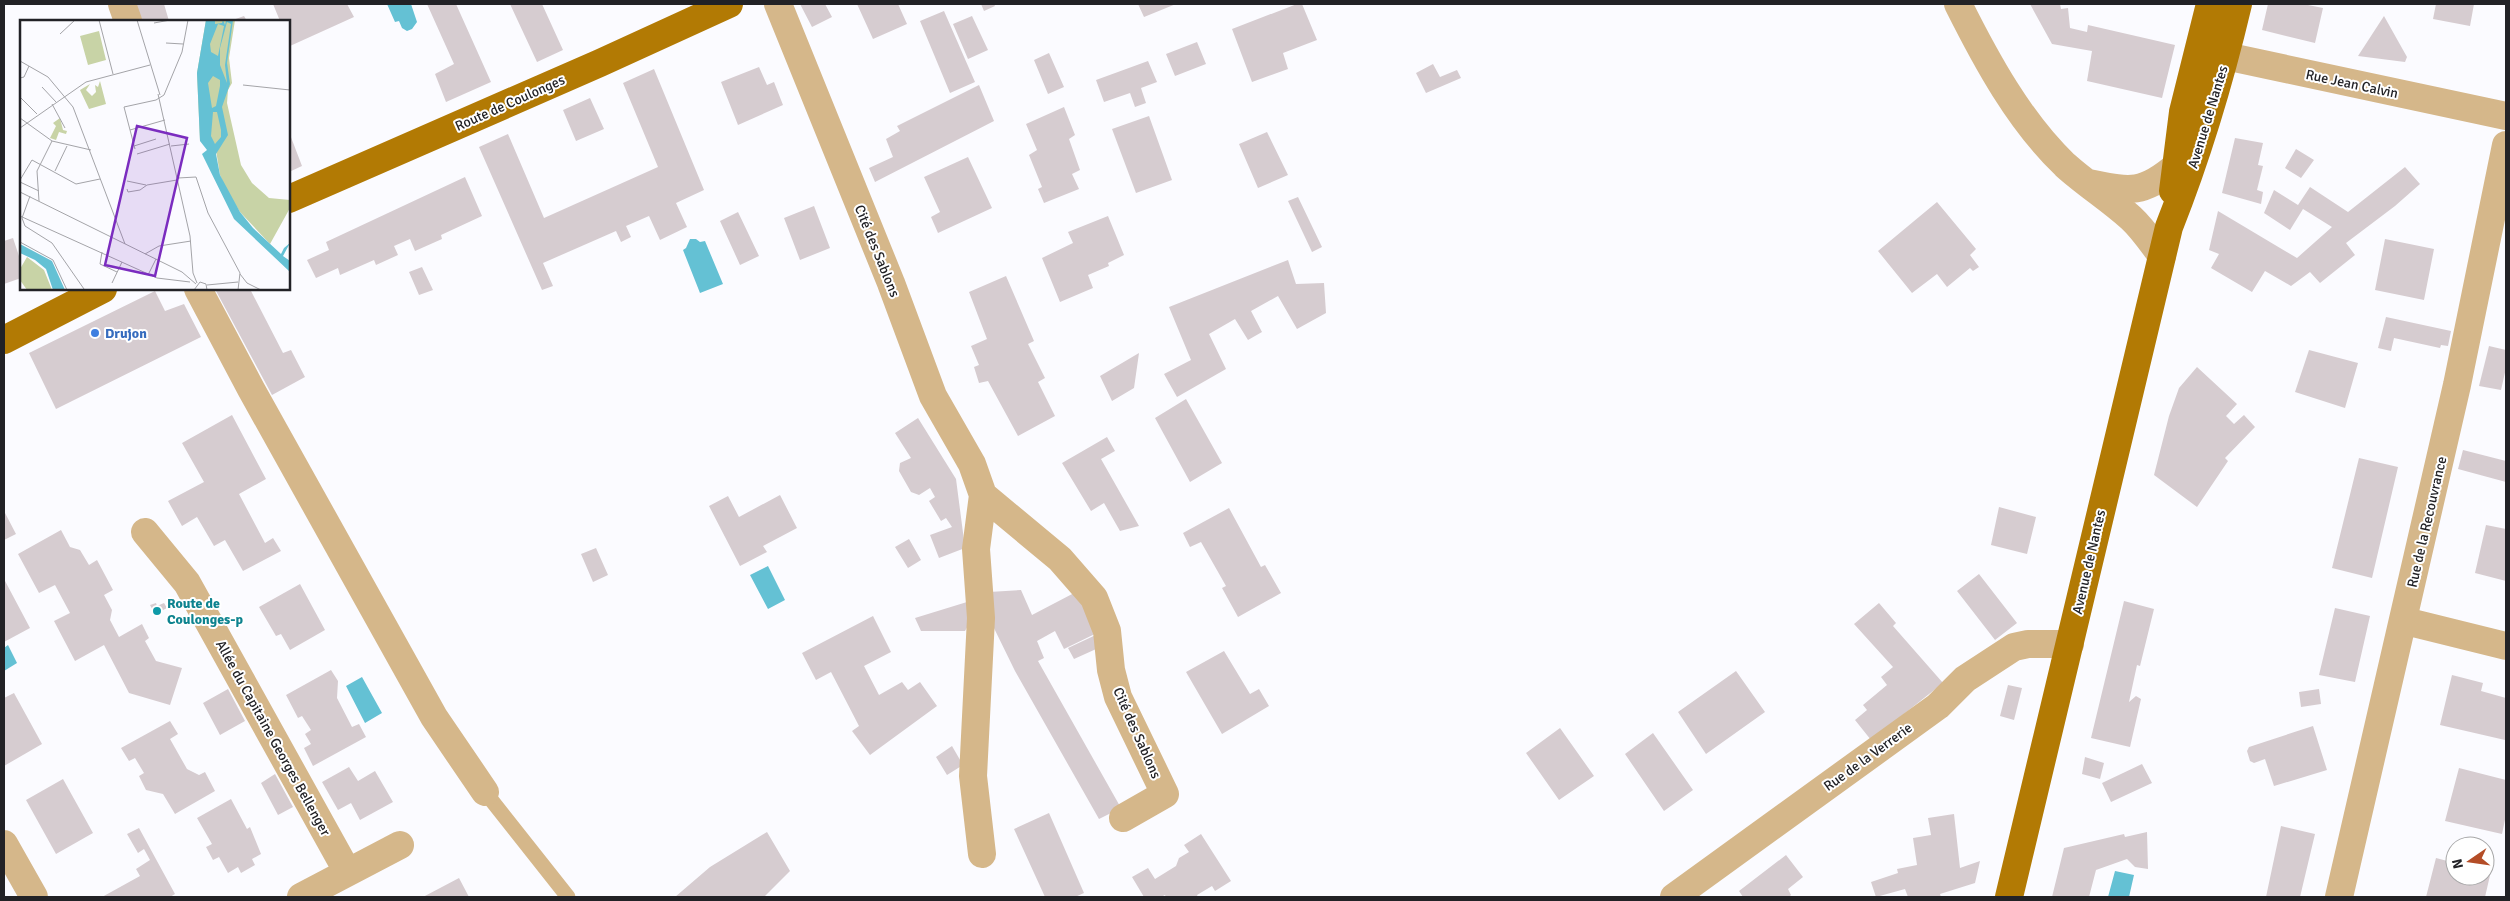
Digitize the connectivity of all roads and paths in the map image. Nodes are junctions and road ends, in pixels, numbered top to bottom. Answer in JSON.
{"nodes":[{"id":1,"x":122,"y":4,"type":"edge"},
{"id":2,"x":729,"y":4,"type":"edge"},
{"id":3,"x":778,"y":4,"type":"edge"},
{"id":4,"x":1958,"y":4,"type":"edge"},
{"id":5,"x":2210,"y":4,"type":"edge"},
{"id":6,"x":2238,"y":4,"type":"edge"},
{"id":7,"x":128,"y":20,"type":"edge"},
{"id":8,"x":2198,"y":50,"type":"junction"},
{"id":9,"x":2226,"y":56,"type":"junction"},
{"id":10,"x":2506,"y":116,"type":"edge"},
{"id":11,"x":2506,"y":145,"type":"edge"},
{"id":12,"x":2175,"y":167,"type":"junction"},
{"id":13,"x":2086,"y":182,"type":"junction"},
{"id":14,"x":290,"y":199,"type":"edge"},
{"id":15,"x":2169,"y":227,"type":"junction"},
{"id":16,"x":2162,"y":256,"type":"junction"},
{"id":17,"x":101,"y":290,"type":"edge"},
{"id":18,"x":199,"y":290,"type":"edge"},
{"id":19,"x":4,"y":340,"type":"edge"},
{"id":20,"x":983,"y":495,"type":"junction"},
{"id":21,"x":145,"y":532,"type":"dead end"},
{"id":22,"x":2405,"y":620,"type":"junction"},
{"id":23,"x":2070,"y":644,"type":"junction"},
{"id":24,"x":2506,"y":646,"type":"edge"},
{"id":25,"x":485,"y":792,"type":"joint"},
{"id":26,"x":1123,"y":818,"type":"dead end"},
{"id":27,"x":4,"y":844,"type":"edge"},
{"id":28,"x":400,"y":844,"type":"dead end"},
{"id":29,"x":982,"y":854,"type":"dead end"},
{"id":30,"x":347,"y":872,"type":"junction"},
{"id":31,"x":34,"y":897,"type":"edge"},
{"id":32,"x":301,"y":897,"type":"edge"},
{"id":33,"x":568,"y":897,"type":"edge"},
{"id":34,"x":1674,"y":897,"type":"edge"},
{"id":35,"x":2009,"y":897,"type":"edge"},
{"id":36,"x":2339,"y":897,"type":"edge"}],
"edges":[{"from":1,"to":7,"type":"street"},
{"from":2,"to":14,"type":"main road","name":"Route de Coulonges"},
{"from":3,"to":20,"type":"street","name":"Cité des Sablons"},
{"from":4,"to":13,"type":"street"},
{"from":5,"to":8,"type":"main road","name":"Avenue de Nantes"},
{"from":6,"to":9,"type":"main road","name":"Avenue de Nantes"},
{"from":8,"to":9,"type":"street","name":"Rue Jean Calvin"},
{"from":8,"to":12,"type":"main road","name":"Avenue de Nantes"},
{"from":9,"to":10,"type":"street","name":"Rue Jean Calvin"},
{"from":9,"to":15,"type":"main road","name":"Avenue de Nantes"},
{"from":11,"to":22,"type":"street","name":"Rue de la Recouvrance"},
{"from":12,"to":13,"type":"street"},
{"from":12,"to":15,"type":"main road","name":"Avenue de Nantes"},
{"from":13,"to":16,"type":"street"},
{"from":15,"to":16,"type":"main road","name":"Avenue de Nantes"},
{"from":16,"to":23,"type":"main road","name":"Avenue de Nantes"},
{"from":17,"to":19,"type":"main road"},
{"from":18,"to":25,"type":"street"},
{"from":20,"to":26,"type":"street","name":"Cité des Sablons"},
{"from":20,"to":29,"type":"street","name":"Cité des Sablons"},
{"from":21,"to":30,"type":"street","name":"Allée du Capitaine Georges Bellenger"},
{"from":22,"to":24,"type":"street"},
{"from":22,"to":36,"type":"street","name":"Rue de la Recouvrance"},
{"from":23,"to":34,"type":"street","name":"Rue de la Verrerie"},
{"from":23,"to":35,"type":"main road","name":"Avenue de Nantes"},
{"from":25,"to":33,"type":"lane"},
{"from":27,"to":31,"type":"street"},
{"from":28,"to":30,"type":"street"},
{"from":30,"to":32,"type":"street"}]}
